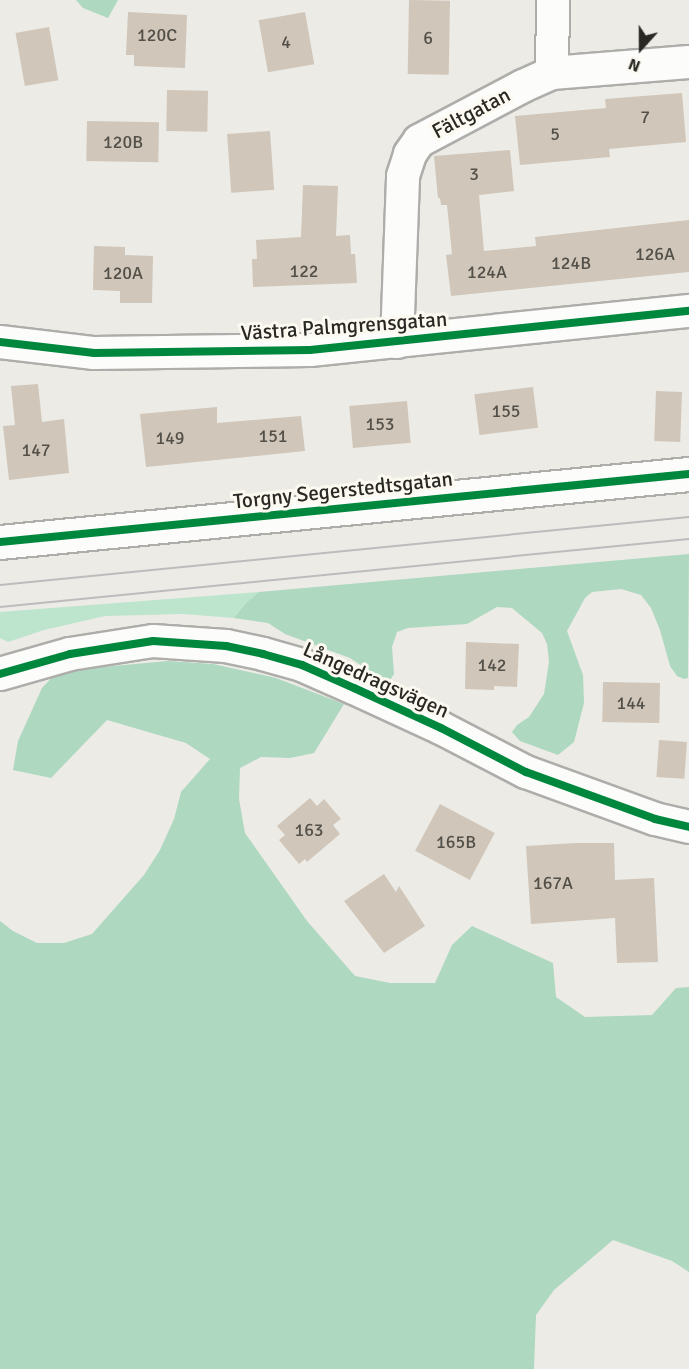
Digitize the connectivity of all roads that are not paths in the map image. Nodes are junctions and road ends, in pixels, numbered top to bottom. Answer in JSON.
{"nodes":[{"id":1,"x":553,"y":0,"type":"edge"},
{"id":2,"x":689,"y":62,"type":"edge"},
{"id":3,"x":552,"y":73,"type":"junction"},
{"id":4,"x":689,"y":311,"type":"edge"},
{"id":5,"x":0,"y":342,"type":"edge"},
{"id":6,"x":397,"y":342,"type":"junction"},
{"id":7,"x":689,"y":474,"type":"edge"},
{"id":8,"x":0,"y":542,"type":"edge"},
{"id":9,"x":0,"y":674,"type":"edge"},
{"id":10,"x":689,"y":826,"type":"edge"}],
"edges":[{"from":1,"to":3,"type":"street"},
{"from":2,"to":3,"type":"street","name":"Fältgatan"},
{"from":3,"to":6,"type":"street","name":"Fältgatan"},
{"from":4,"to":6,"type":"street","name":"Västra Palmgrensgatan"},
{"from":5,"to":6,"type":"street","name":"Västra Palmgrensgatan"},
{"from":7,"to":8,"type":"street","name":"Torgny Segerstedtsgatan"},
{"from":9,"to":10,"type":"street","name":"Långedragsvägen"}]}
